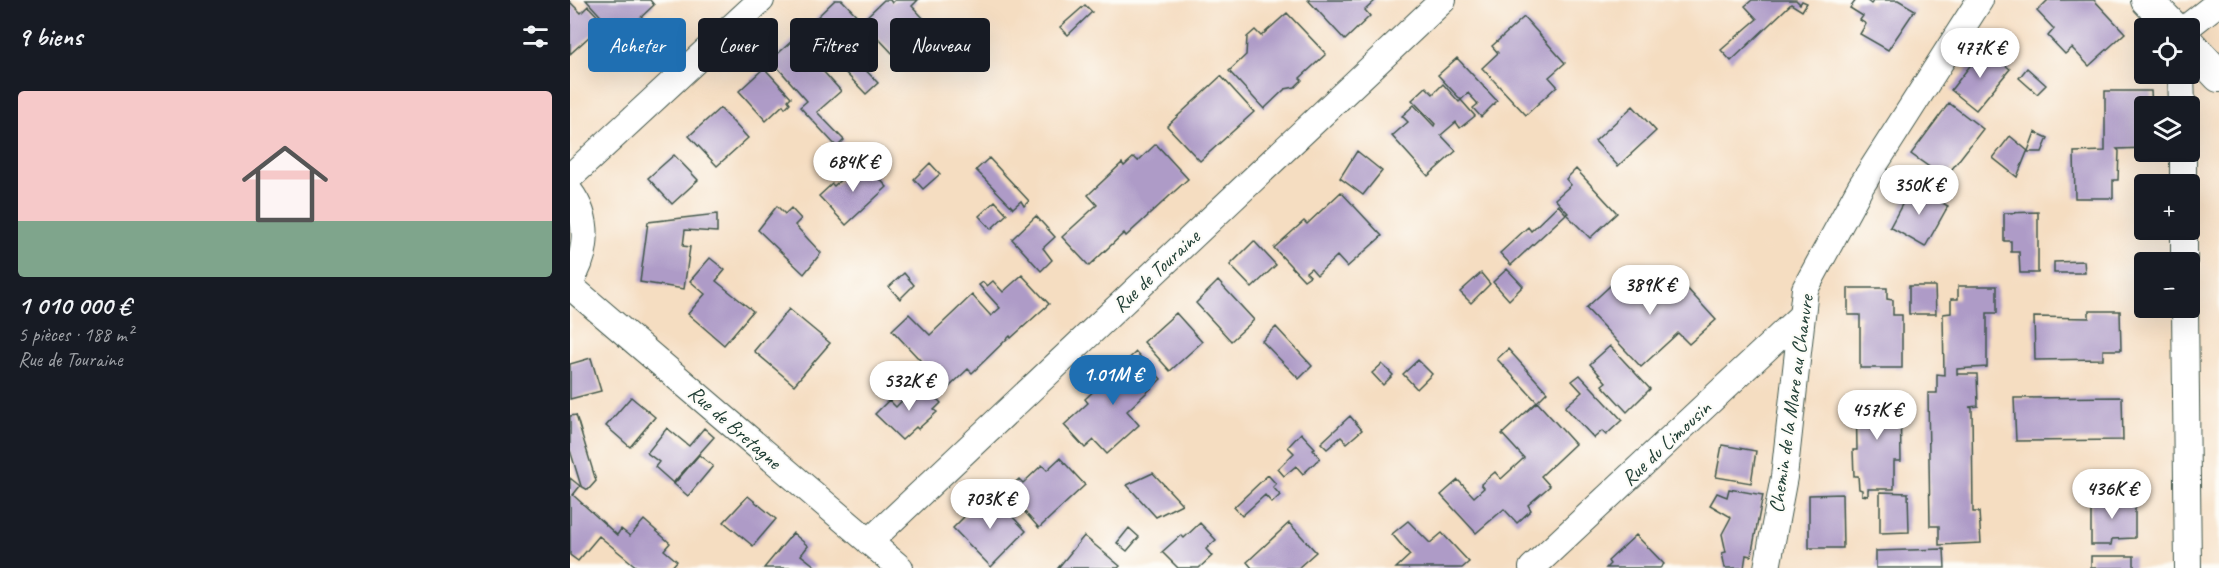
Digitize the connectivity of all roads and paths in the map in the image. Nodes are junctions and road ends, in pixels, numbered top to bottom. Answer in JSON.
{"nodes":[{"id":1,"x":761,"y":0,"type":"edge"},
{"id":2,"x":1443,"y":0,"type":"edge"},
{"id":3,"x":1980,"y":0,"type":"edge"},
{"id":4,"x":2147,"y":0,"type":"edge"},
{"id":5,"x":2219,"y":2,"type":"edge"},
{"id":6,"x":2164,"y":18,"type":"edge"},
{"id":7,"x":2199,"y":18,"type":"edge"},
{"id":8,"x":2200,"y":56,"type":"edge"},
{"id":9,"x":2219,"y":76,"type":"edge"},
{"id":10,"x":570,"y":177,"type":"edge"},
{"id":11,"x":570,"y":192,"type":"edge"},
{"id":12,"x":570,"y":284,"type":"edge"},
{"id":13,"x":1800,"y":317,"type":"junction"},
{"id":14,"x":2185,"y":318,"type":"edge"},
{"id":15,"x":869,"y":542,"type":"junction"},
{"id":16,"x":900,"y":568,"type":"edge"},
{"id":17,"x":1532,"y":568,"type":"edge"},
{"id":18,"x":1767,"y":568,"type":"edge"},
{"id":19,"x":2188,"y":568,"type":"edge"}],
"edges":[{"from":1,"to":10,"type":"street"},
{"from":2,"to":15,"type":"street","name":"Rue de Touraine"},
{"from":3,"to":13,"type":"street","name":"Chemin de la Mare au Chanvre"},
{"from":4,"to":6,"type":"street"},
{"from":5,"to":7,"type":"street"},
{"from":8,"to":9,"type":"street"},
{"from":11,"to":12,"type":"street"},
{"from":12,"to":15,"type":"street","name":"Rue de Bretagne"},
{"from":13,"to":17,"type":"street","name":"Rue du Limousin"},
{"from":13,"to":18,"type":"street","name":"Chemin de la Mare au Chanvre"},
{"from":14,"to":19,"type":"street"},
{"from":15,"to":16,"type":"street","name":"Rue de Bretagne"}]}
